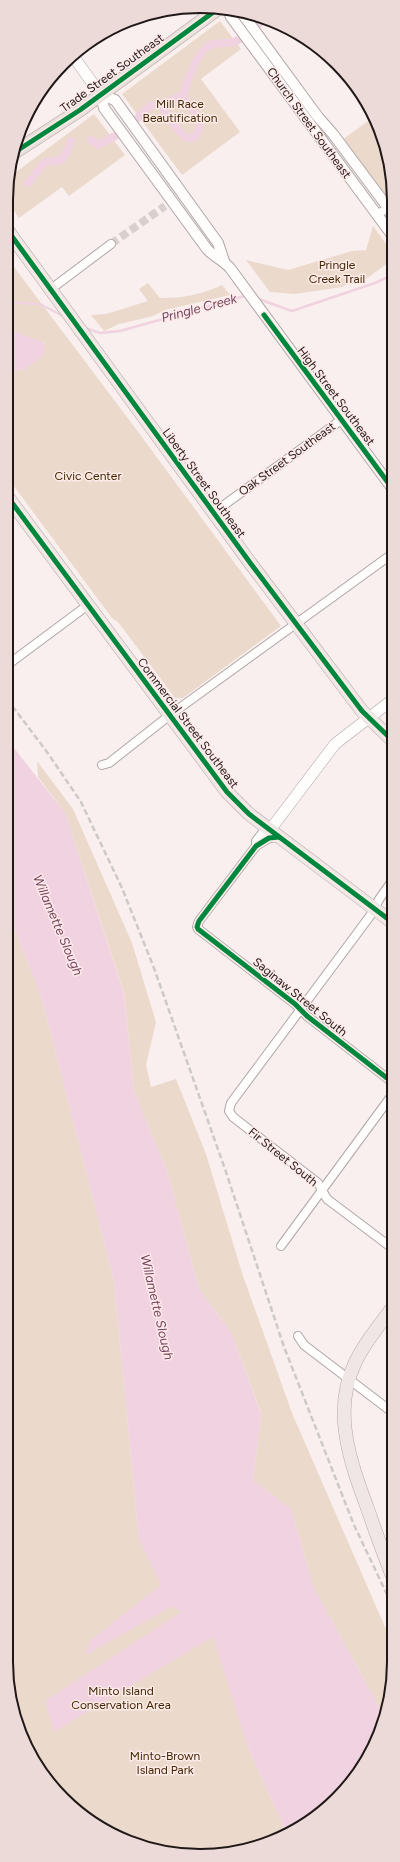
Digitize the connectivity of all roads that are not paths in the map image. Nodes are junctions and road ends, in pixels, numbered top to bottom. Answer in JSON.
{"nodes":[{"id":1,"x":212,"y":13,"type":"edge"},
{"id":2,"x":231,"y":16,"type":"edge"},
{"id":3,"x":246,"y":19,"type":"edge"},
{"id":4,"x":76,"y":60,"type":"edge"},
{"id":5,"x":101,"y":95,"type":"junction"},
{"id":6,"x":20,"y":149,"type":"edge"},
{"id":7,"x":387,"y":204,"type":"edge"},
{"id":8,"x":387,"y":211,"type":"edge"},
{"id":9,"x":377,"y":215,"type":"junction"},
{"id":10,"x":387,"y":228,"type":"edge"},
{"id":11,"x":13,"y":238,"type":"edge"},
{"id":12,"x":111,"y":244,"type":"tunnel mouth"},
{"id":13,"x":224,"y":262,"type":"junction"},
{"id":14,"x":48,"y":285,"type":"junction"},
{"id":15,"x":341,"y":420,"type":"junction"},
{"id":16,"x":387,"y":481,"type":"edge"},
{"id":17,"x":13,"y":504,"type":"edge"},
{"id":18,"x":213,"y":513,"type":"junction"},
{"id":19,"x":387,"y":558,"type":"edge"},
{"id":20,"x":88,"y":605,"type":"junction"},
{"id":21,"x":297,"y":622,"type":"junction"},
{"id":22,"x":13,"y":661,"type":"edge"},
{"id":23,"x":387,"y":704,"type":"edge"},
{"id":24,"x":170,"y":715,"type":"junction"},
{"id":25,"x":369,"y":718,"type":"junction"},
{"id":26,"x":387,"y":735,"type":"edge"},
{"id":27,"x":102,"y":765,"type":"dead end"},
{"id":28,"x":275,"y":834,"type":"junction"},
{"id":29,"x":387,"y":888,"type":"edge"},
{"id":30,"x":374,"y":908,"type":"junction"},
{"id":31,"x":387,"y":918,"type":"edge"},
{"id":32,"x":301,"y":1010,"type":"junction"},
{"id":33,"x":387,"y":1078,"type":"edge"},
{"id":34,"x":387,"y":1102,"type":"edge"},
{"id":35,"x":322,"y":1190,"type":"junction"},
{"id":36,"x":387,"y":1244,"type":"edge"},
{"id":37,"x":280,"y":1246,"type":"dead end"},
{"id":38,"x":387,"y":1315,"type":"edge"},
{"id":39,"x":298,"y":1336,"type":"dead end"},
{"id":40,"x":348,"y":1380,"type":"junction"},
{"id":41,"x":387,"y":1408,"type":"edge"},
{"id":42,"x":387,"y":1562,"type":"edge"}],
"edges":[{"from":1,"to":5,"type":"highway","name":"Trade Street Southeast"},
{"from":2,"to":9,"type":"street","name":"Church Street Southeast"},
{"from":3,"to":7,"type":"street","name":"Church Street Southeast"},
{"from":4,"to":5,"type":"main road","name":"High Street Southeast"},
{"from":5,"to":6,"type":"highway","name":"Trade Street Southeast"},
{"from":5,"to":13,"type":"street","name":"High Street Southeast"},
{"from":5,"to":13,"type":"street","name":"High Street Southeast"},
{"from":8,"to":9,"type":"street"},
{"from":9,"to":10,"type":"street","name":"Church Street Southeast"},
{"from":11,"to":14,"type":"main road","name":"Liberty Street Southeast"},
{"from":12,"to":14,"type":"street"},
{"from":13,"to":15,"type":"street","name":"High Street Southeast"},
{"from":14,"to":18,"type":"main road","name":"Liberty Street Southeast"},
{"from":15,"to":16,"type":"street","name":"High Street Southeast"},
{"from":15,"to":18,"type":"street","name":"Oak Street Southeast"},
{"from":17,"to":20,"type":"main road","name":"Commercial Street Southeast"},
{"from":18,"to":21,"type":"main road","name":"Liberty Street Southeast"},
{"from":19,"to":21,"type":"street"},
{"from":20,"to":22,"type":"street"},
{"from":20,"to":24,"type":"main road","name":"Commercial Street Southeast"},
{"from":21,"to":24,"type":"street"},
{"from":21,"to":25,"type":"main road","name":"Liberty Street Southeast"},
{"from":23,"to":25,"type":"main road"},
{"from":24,"to":27,"type":"street"},
{"from":24,"to":28,"type":"main road","name":"Commercial Street Southeast"},
{"from":25,"to":26,"type":"main road","name":"Liberty Street Southeast"},
{"from":25,"to":28,"type":"main road"},
{"from":28,"to":30,"type":"main road","name":"Commercial Street Southeast"},
{"from":28,"to":32,"type":"street","name":"Saginaw Street South"},
{"from":29,"to":30,"type":"street"},
{"from":30,"to":31,"type":"main road","name":"Commercial Street Southeast"},
{"from":30,"to":32,"type":"street"},
{"from":32,"to":33,"type":"street","name":"Saginaw Street South"},
{"from":32,"to":35,"type":"street","name":"Fir Street South"},
{"from":34,"to":35,"type":"street"},
{"from":35,"to":36,"type":"street","name":"Fir Street South"},
{"from":35,"to":37,"type":"street"},
{"from":38,"to":40,"type":"main road"},
{"from":39,"to":40,"type":"street"},
{"from":40,"to":41,"type":"street"},
{"from":40,"to":42,"type":"main road"}]}
